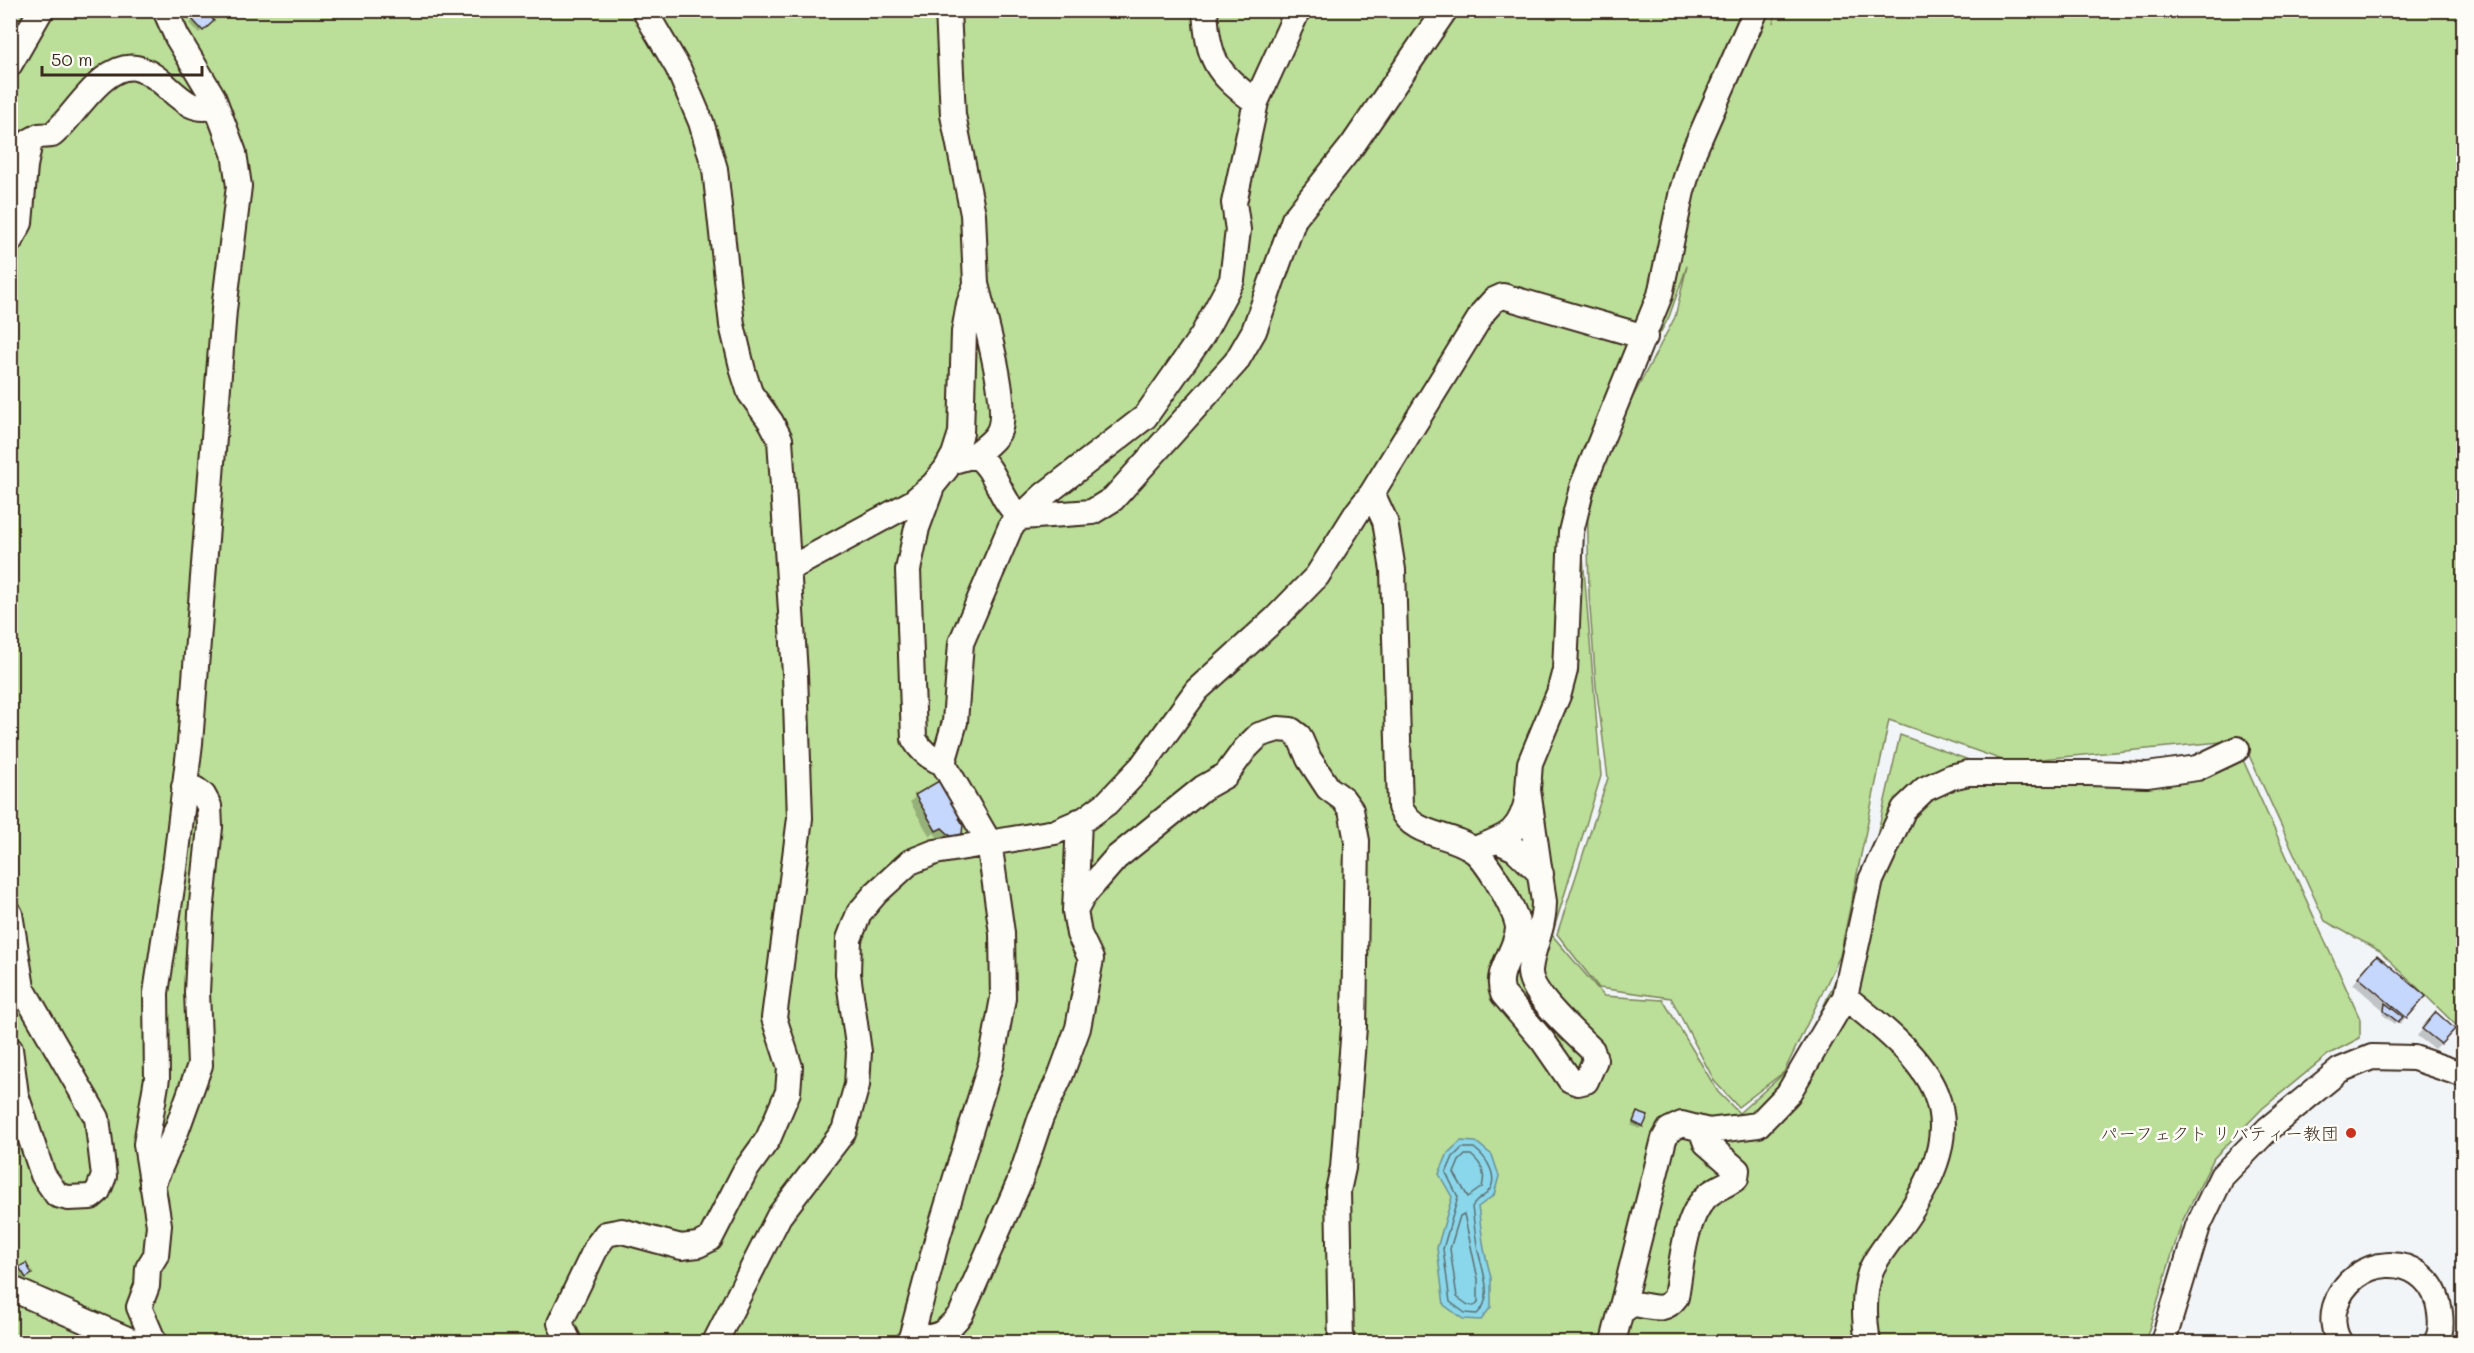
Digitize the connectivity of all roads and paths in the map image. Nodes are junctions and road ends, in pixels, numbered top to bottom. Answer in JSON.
{"nodes":[{"id":1,"x":41,"y":10,"type":"edge"},
{"id":2,"x":165,"y":10,"type":"edge"},
{"id":3,"x":644,"y":10,"type":"edge"},
{"id":4,"x":948,"y":10,"type":"edge"},
{"id":5,"x":1205,"y":10,"type":"edge"},
{"id":6,"x":1298,"y":10,"type":"edge"},
{"id":7,"x":1445,"y":10,"type":"edge"},
{"id":8,"x":1756,"y":10,"type":"edge"},
{"id":9,"x":10,"y":64,"type":"edge"},
{"id":10,"x":1256,"y":102,"type":"junction"},
{"id":11,"x":216,"y":106,"type":"junction"},
{"id":12,"x":10,"y":241,"type":"edge"},
{"id":13,"x":976,"y":284,"type":"junction"},
{"id":14,"x":1645,"y":337,"type":"junction"},
{"id":15,"x":975,"y":455,"type":"junction"},
{"id":16,"x":950,"y":462,"type":"junction"},
{"id":17,"x":933,"y":485,"type":"junction"},
{"id":18,"x":1372,"y":493,"type":"junction"},
{"id":19,"x":1022,"y":517,"type":"junction"},
{"id":20,"x":789,"y":569,"type":"junction"},
{"id":21,"x":2237,"y":749,"type":"dead end"},
{"id":22,"x":943,"y":762,"type":"junction"},
{"id":23,"x":184,"y":787,"type":"junction"},
{"id":24,"x":1529,"y":794,"type":"junction"},
{"id":25,"x":1079,"y":821,"type":"junction"},
{"id":26,"x":1498,"y":841,"type":"junction"},
{"id":27,"x":989,"y":842,"type":"junction"},
{"id":28,"x":1472,"y":850,"type":"junction"},
{"id":29,"x":1541,"y":874,"type":"junction"},
{"id":30,"x":1075,"y":911,"type":"junction"},
{"id":31,"x":10,"y":914,"type":"edge"},
{"id":32,"x":1845,"y":997,"type":"junction"},
{"id":33,"x":10,"y":1049,"type":"edge"},
{"id":34,"x":2463,"y":1075,"type":"edge"},
{"id":35,"x":1701,"y":1129,"type":"junction"},
{"id":36,"x":152,"y":1185,"type":"junction"},
{"id":37,"x":10,"y":1288,"type":"edge"},
{"id":38,"x":1621,"y":1312,"type":"junction"},
{"id":39,"x":911,"y":1340,"type":"edge"},
{"id":40,"x":134,"y":1342,"type":"edge"},
{"id":41,"x":154,"y":1342,"type":"edge"},
{"id":42,"x":569,"y":1342,"type":"edge"},
{"id":43,"x":715,"y":1342,"type":"edge"},
{"id":44,"x":1341,"y":1342,"type":"edge"},
{"id":45,"x":1613,"y":1342,"type":"edge"},
{"id":46,"x":1868,"y":1342,"type":"edge"},
{"id":47,"x":2163,"y":1342,"type":"edge"},
{"id":48,"x":2340,"y":1342,"type":"edge"},
{"id":49,"x":2436,"y":1342,"type":"edge"}],
"edges":[{"from":1,"to":9,"type":"lane"},
{"from":2,"to":11,"type":"lane"},
{"from":3,"to":20,"type":"lane"},
{"from":4,"to":13,"type":"lane"},
{"from":5,"to":10,"type":"lane"},
{"from":6,"to":10,"type":"lane"},
{"from":7,"to":19,"type":"lane"},
{"from":8,"to":14,"type":"lane"},
{"from":10,"to":19,"type":"lane"},
{"from":11,"to":12,"type":"lane"},
{"from":11,"to":23,"type":"lane"},
{"from":13,"to":15,"type":"lane"},
{"from":13,"to":16,"type":"lane"},
{"from":14,"to":18,"type":"lane"},
{"from":14,"to":24,"type":"lane"},
{"from":15,"to":16,"type":"lane"},
{"from":15,"to":19,"type":"lane"},
{"from":16,"to":17,"type":"lane"},
{"from":17,"to":20,"type":"lane"},
{"from":17,"to":22,"type":"lane"},
{"from":18,"to":25,"type":"lane"},
{"from":18,"to":28,"type":"lane"},
{"from":19,"to":22,"type":"lane"},
{"from":20,"to":42,"type":"lane"},
{"from":21,"to":32,"type":"lane"},
{"from":22,"to":27,"type":"lane"},
{"from":23,"to":36,"type":"lane"},
{"from":23,"to":36,"type":"lane"},
{"from":24,"to":26,"type":"lane"},
{"from":24,"to":29,"type":"lane"},
{"from":25,"to":27,"type":"lane"},
{"from":25,"to":30,"type":"lane"},
{"from":26,"to":28,"type":"lane"},
{"from":26,"to":29,"type":"lane"},
{"from":27,"to":39,"type":"lane"},
{"from":27,"to":43,"type":"lane"},
{"from":28,"to":29,"type":"lane"},
{"from":30,"to":39,"type":"lane"},
{"from":30,"to":44,"type":"lane"},
{"from":31,"to":33,"type":"lane"},
{"from":32,"to":35,"type":"lane"},
{"from":32,"to":46,"type":"lane"},
{"from":34,"to":47,"type":"lane"},
{"from":35,"to":38,"type":"lane"},
{"from":35,"to":38,"type":"lane"},
{"from":36,"to":41,"type":"lane"},
{"from":37,"to":40,"type":"lane"},
{"from":38,"to":45,"type":"lane"},
{"from":48,"to":49,"type":"lane"}]}
